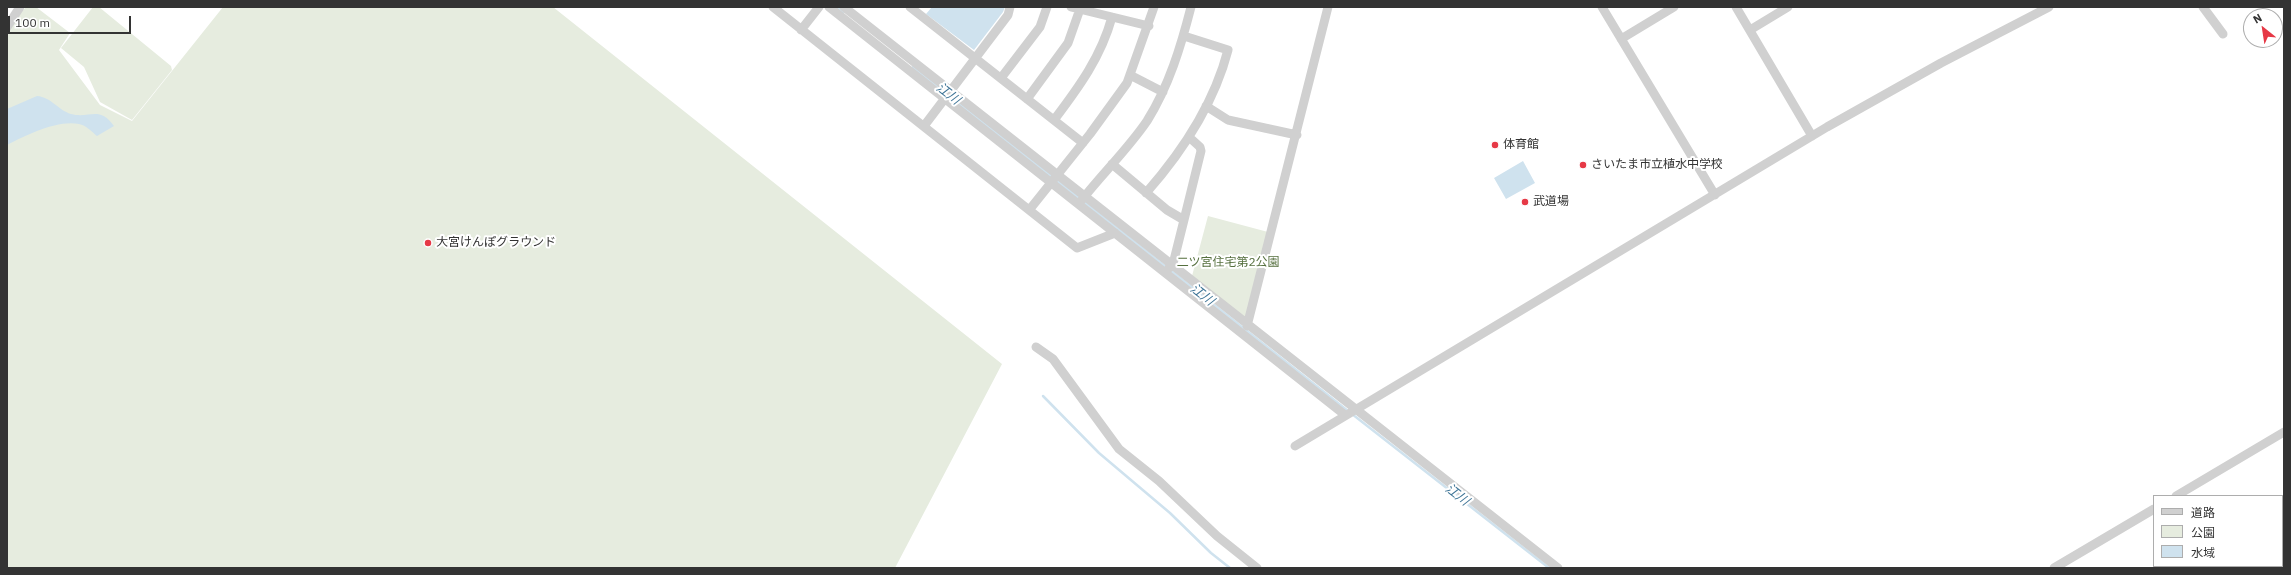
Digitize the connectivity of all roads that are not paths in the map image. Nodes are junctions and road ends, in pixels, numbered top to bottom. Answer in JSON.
{"nodes":[{"id":1,"x":20,"y":7,"type":"edge"},
{"id":2,"x":773,"y":7,"type":"edge"},
{"id":3,"x":818,"y":7,"type":"edge"},
{"id":4,"x":829,"y":7,"type":"edge"},
{"id":5,"x":844,"y":7,"type":"edge"},
{"id":6,"x":910,"y":7,"type":"edge"},
{"id":7,"x":1010,"y":7,"type":"edge"},
{"id":8,"x":1047,"y":7,"type":"edge"},
{"id":9,"x":1071,"y":7,"type":"edge"},
{"id":10,"x":1154,"y":7,"type":"edge"},
{"id":11,"x":1191,"y":7,"type":"edge"},
{"id":12,"x":1328,"y":7,"type":"edge"},
{"id":13,"x":1602,"y":7,"type":"edge"},
{"id":14,"x":1674,"y":7,"type":"edge"},
{"id":15,"x":1736,"y":7,"type":"edge"},
{"id":16,"x":1788,"y":7,"type":"edge"},
{"id":17,"x":2049,"y":7,"type":"edge"},
{"id":18,"x":2203,"y":7,"type":"edge"},
{"id":19,"x":1080,"y":9,"type":"junction"},
{"id":20,"x":1112,"y":17,"type":"junction"},
{"id":21,"x":1149,"y":26,"type":"junction"},
{"id":22,"x":7,"y":27,"type":"edge"},
{"id":23,"x":801,"y":30,"type":"junction"},
{"id":24,"x":1750,"y":30,"type":"junction"},
{"id":25,"x":2223,"y":34,"type":"dead end"},
{"id":26,"x":1184,"y":36,"type":"junction"},
{"id":27,"x":1621,"y":39,"type":"junction"},
{"id":28,"x":976,"y":59,"type":"junction"},
{"id":29,"x":1130,"y":75,"type":"junction"},
{"id":30,"x":1001,"y":78,"type":"junction"},
{"id":31,"x":1163,"y":92,"type":"junction"},
{"id":32,"x":948,"y":95,"type":"junction"},
{"id":33,"x":1027,"y":99,"type":"junction"},
{"id":34,"x":1206,"y":106,"type":"junction"},
{"id":35,"x":1054,"y":120,"type":"junction"},
{"id":36,"x":924,"y":126,"type":"junction"},
{"id":37,"x":1297,"y":134,"type":"junction"},
{"id":38,"x":1812,"y":136,"type":"junction"},
{"id":39,"x":1189,"y":137,"type":"junction"},
{"id":40,"x":1083,"y":143,"type":"junction"},
{"id":41,"x":1112,"y":164,"type":"junction"},
{"id":42,"x":1054,"y":179,"type":"junction"},
{"id":43,"x":1146,"y":193,"type":"junction"},
{"id":44,"x":1715,"y":195,"type":"junction"},
{"id":45,"x":1082,"y":201,"type":"junction"},
{"id":46,"x":1030,"y":209,"type":"junction"},
{"id":47,"x":1184,"y":220,"type":"junction"},
{"id":48,"x":1115,"y":233,"type":"junction"},
{"id":49,"x":1169,"y":269,"type":"junction"},
{"id":50,"x":1247,"y":326,"type":"junction"},
{"id":51,"x":1036,"y":347,"type":"dead end"},
{"id":52,"x":1350,"y":412,"type":"junction"},
{"id":53,"x":2284,"y":432,"type":"edge"},
{"id":54,"x":1295,"y":446,"type":"dead end"},
{"id":55,"x":2178,"y":495,"type":"edge"},
{"id":56,"x":2153,"y":510,"type":"edge"},
{"id":57,"x":1257,"y":568,"type":"edge"},
{"id":58,"x":1558,"y":568,"type":"edge"},
{"id":59,"x":2054,"y":568,"type":"edge"}],
"edges":[{"from":1,"to":22,"type":"street"},
{"from":2,"to":23,"type":"street"},
{"from":3,"to":23,"type":"street"},
{"from":4,"to":32,"type":"street"},
{"from":5,"to":32,"type":"street"},
{"from":6,"to":28,"type":"street"},
{"from":7,"to":28,"type":"street"},
{"from":8,"to":30,"type":"street"},
{"from":9,"to":19,"type":"street"},
{"from":10,"to":21,"type":"street"},
{"from":11,"to":26,"type":"street"},
{"from":12,"to":37,"type":"street"},
{"from":13,"to":27,"type":"street"},
{"from":14,"to":27,"type":"street"},
{"from":15,"to":24,"type":"street"},
{"from":16,"to":24,"type":"street"},
{"from":17,"to":38,"type":"street"},
{"from":18,"to":25,"type":"street"},
{"from":19,"to":20,"type":"street"},
{"from":19,"to":33,"type":"street"},
{"from":20,"to":21,"type":"street"},
{"from":20,"to":35,"type":"street"},
{"from":21,"to":29,"type":"street"},
{"from":23,"to":36,"type":"street"},
{"from":24,"to":38,"type":"street"},
{"from":26,"to":31,"type":"street"},
{"from":26,"to":34,"type":"street"},
{"from":27,"to":44,"type":"street"},
{"from":28,"to":30,"type":"street"},
{"from":28,"to":32,"type":"street"},
{"from":29,"to":31,"type":"street"},
{"from":29,"to":40,"type":"street"},
{"from":30,"to":33,"type":"street"},
{"from":31,"to":41,"type":"street"},
{"from":32,"to":36,"type":"street"},
{"from":32,"to":42,"type":"street"},
{"from":33,"to":35,"type":"street"},
{"from":34,"to":37,"type":"street"},
{"from":34,"to":39,"type":"street"},
{"from":35,"to":40,"type":"street"},
{"from":36,"to":46,"type":"street"},
{"from":37,"to":50,"type":"street"},
{"from":38,"to":44,"type":"street"},
{"from":39,"to":43,"type":"street"},
{"from":39,"to":47,"type":"street"},
{"from":40,"to":42,"type":"street"},
{"from":41,"to":43,"type":"street"},
{"from":41,"to":45,"type":"street"},
{"from":42,"to":45,"type":"street"},
{"from":42,"to":46,"type":"street"},
{"from":43,"to":47,"type":"street"},
{"from":44,"to":52,"type":"street"},
{"from":45,"to":48,"type":"street"},
{"from":45,"to":49,"type":"street"},
{"from":46,"to":48,"type":"street"},
{"from":47,"to":49,"type":"street"},
{"from":48,"to":49,"type":"street"},
{"from":49,"to":50,"type":"street"},
{"from":49,"to":52,"type":"street"},
{"from":50,"to":52,"type":"street"},
{"from":51,"to":57,"type":"street"},
{"from":52,"to":54,"type":"street"},
{"from":52,"to":58,"type":"street"},
{"from":53,"to":55,"type":"street"},
{"from":56,"to":59,"type":"street"}]}
